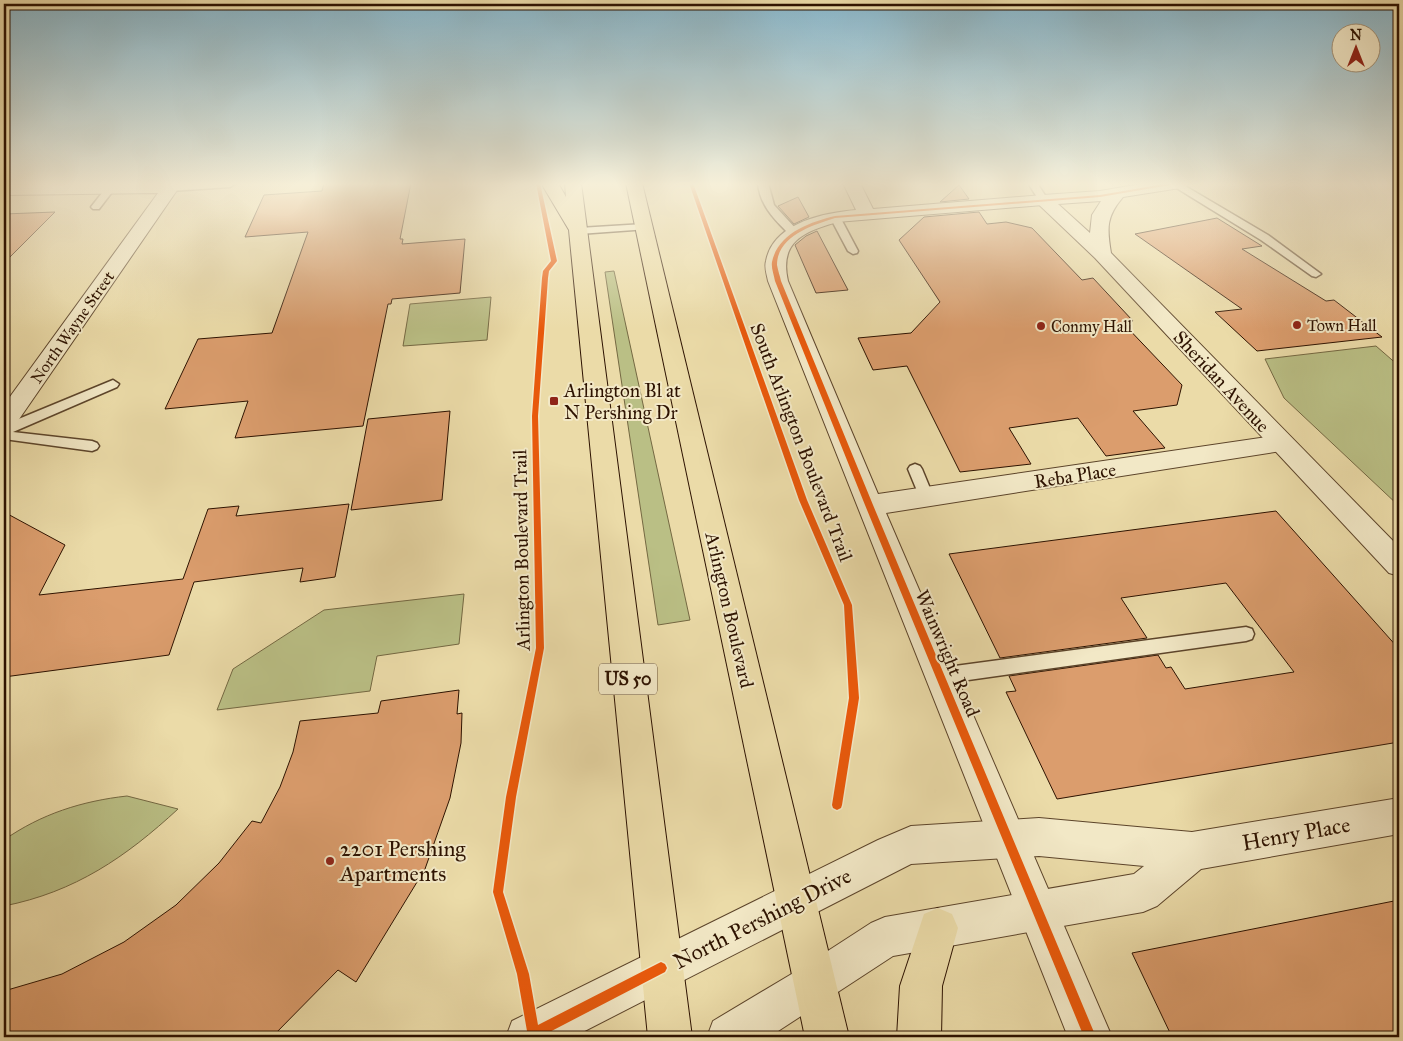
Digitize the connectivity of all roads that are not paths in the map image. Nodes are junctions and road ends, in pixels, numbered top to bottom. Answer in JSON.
{"nodes":[{"id":1,"x":579,"y":231,"type":"edge"},
{"id":2,"x":140,"y":232,"type":"edge"},
{"id":3,"x":645,"y":232,"type":"edge"},
{"id":4,"x":792,"y":232,"type":"edge"},
{"id":5,"x":798,"y":232,"type":"edge"},
{"id":6,"x":843,"y":232,"type":"edge"},
{"id":7,"x":1078,"y":232,"type":"edge"},
{"id":8,"x":1098,"y":232,"type":"edge"},
{"id":9,"x":1256,"y":232,"type":"edge"},
{"id":10,"x":794,"y":234,"type":"junction"},
{"id":11,"x":853,"y":251,"type":"dead end"},
{"id":12,"x":1102,"y":254,"type":"junction"},
{"id":13,"x":1316,"y":274,"type":"dead end"},
{"id":14,"x":113,"y":384,"type":"dead end"},
{"id":15,"x":4,"y":422,"type":"edge"},
{"id":16,"x":4,"y":430,"type":"edge"},
{"id":17,"x":4,"y":435,"type":"edge"},
{"id":18,"x":1281,"y":443,"type":"junction"},
{"id":19,"x":92,"y":446,"type":"dead end"},
{"id":20,"x":915,"y":470,"type":"dead end"},
{"id":21,"x":927,"y":498,"type":"junction"},
{"id":22,"x":869,"y":505,"type":"junction"},
{"id":23,"x":1399,"y":565,"type":"edge"},
{"id":24,"x":1246,"y":634,"type":"dead end"},
{"id":25,"x":940,"y":676,"type":"junction"},
{"id":26,"x":1399,"y":816,"type":"edge"},
{"id":27,"x":1007,"y":839,"type":"junction"},
{"id":28,"x":1192,"y":851,"type":"junction"},
{"id":29,"x":797,"y":901,"type":"junction"},
{"id":30,"x":1037,"y":910,"type":"junction"},
{"id":31,"x":938,"y":928,"type":"junction"},
{"id":32,"x":662,"y":968,"type":"junction"},
{"id":33,"x":815,"y":984,"type":"junction"},
{"id":34,"x":528,"y":1037,"type":"edge"},
{"id":35,"x":670,"y":1037,"type":"edge"},
{"id":36,"x":729,"y":1037,"type":"edge"},
{"id":37,"x":827,"y":1037,"type":"edge"},
{"id":38,"x":919,"y":1037,"type":"edge"},
{"id":39,"x":1090,"y":1037,"type":"edge"}],
"edges":[{"from":1,"to":32,"type":"highway","number":"US 50"},
{"from":2,"to":15,"type":"street","name":"North Wayne Street"},
{"from":3,"to":29,"type":"highway","name":"Arlington Boulevard"},
{"from":4,"to":10,"type":"lane"},
{"from":5,"to":10,"type":"street","name":"Wainwright Road"},
{"from":6,"to":11,"type":"lane"},
{"from":7,"to":12,"type":"street","name":"Sheridan Avenue"},
{"from":8,"to":12,"type":"street"},
{"from":9,"to":13,"type":"lane"},
{"from":10,"to":22,"type":"street","name":"Wainwright Road"},
{"from":12,"to":18,"type":"street","name":"Sheridan Avenue"},
{"from":14,"to":16,"type":"lane"},
{"from":17,"to":19,"type":"lane"},
{"from":18,"to":21,"type":"street","name":"Reba Place"},
{"from":18,"to":23,"type":"street","name":"Sheridan Avenue"},
{"from":20,"to":21,"type":"lane"},
{"from":21,"to":22,"type":"street","name":"Reba Place"},
{"from":22,"to":25,"type":"street","name":"Wainwright Road"},
{"from":24,"to":25,"type":"lane"},
{"from":25,"to":27,"type":"street","name":"Wainwright Road"},
{"from":26,"to":28,"type":"street","name":"Henry Place"},
{"from":27,"to":28,"type":"street","name":"Henry Place"},
{"from":27,"to":29,"type":"street","name":"North Pershing Drive"},
{"from":27,"to":30,"type":"street","name":"Wainwright Road"},
{"from":28,"to":30,"type":"street"},
{"from":29,"to":32,"type":"street","name":"North Pershing Drive"},
{"from":29,"to":33,"type":"highway","name":"Arlington Boulevard"},
{"from":30,"to":31,"type":"street"},
{"from":30,"to":39,"type":"street","name":"Wainwright Road"},
{"from":31,"to":33,"type":"street"},
{"from":31,"to":38,"type":"highway"},
{"from":32,"to":34,"type":"street","name":"North Pershing Drive"},
{"from":32,"to":35,"type":"highway","number":"US 50"},
{"from":33,"to":36,"type":"street"},
{"from":33,"to":37,"type":"highway","name":"Arlington Boulevard"}]}
